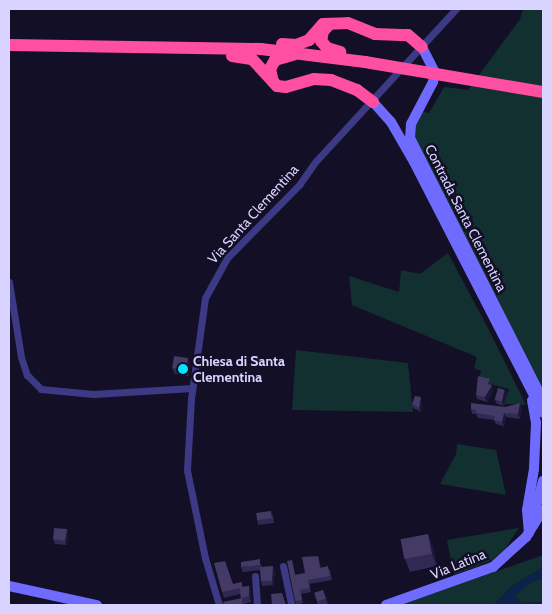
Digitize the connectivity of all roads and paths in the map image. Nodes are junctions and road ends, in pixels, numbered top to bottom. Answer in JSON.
{"nodes":[{"id":1,"x":456,"y":9,"type":"edge"},
{"id":2,"x":338,"y":23,"type":"junction"},
{"id":3,"x":9,"y":45,"type":"edge"},
{"id":4,"x":110,"y":45,"type":"junction"},
{"id":5,"x":195,"y":46,"type":"junction"},
{"id":6,"x":422,"y":47,"type":"junction"},
{"id":7,"x":311,"y":54,"type":"junction"},
{"id":8,"x":365,"y":62,"type":"junction"},
{"id":9,"x":274,"y":84,"type":"junction"},
{"id":10,"x":543,"y":92,"type":"edge"},
{"id":11,"x":373,"y":102,"type":"junction"},
{"id":12,"x":9,"y":282,"type":"edge"},
{"id":13,"x":192,"y":388,"type":"junction"},
{"id":14,"x":530,"y":389,"type":"junction"},
{"id":15,"x":543,"y":400,"type":"edge"},
{"id":16,"x":543,"y":413,"type":"edge"},
{"id":17,"x":543,"y":481,"type":"edge"},
{"id":18,"x":543,"y":510,"type":"edge"},
{"id":19,"x":529,"y":533,"type":"junction"},
{"id":20,"x":283,"y":566,"type":"dead end"},
{"id":21,"x":255,"y":576,"type":"dead end"},
{"id":22,"x":9,"y":586,"type":"edge"},
{"id":23,"x":97,"y":605,"type":"edge"},
{"id":24,"x":219,"y":605,"type":"edge"},
{"id":25,"x":257,"y":605,"type":"edge"},
{"id":26,"x":291,"y":605,"type":"edge"},
{"id":27,"x":386,"y":605,"type":"edge"}],
"edges":[{"from":1,"to":6,"type":"street","name":"Via Santa Clementina"},
{"from":2,"to":5,"type":"highway"},
{"from":2,"to":6,"type":"highway"},
{"from":2,"to":8,"type":"highway"},
{"from":3,"to":4,"type":"highway"},
{"from":4,"to":5,"type":"highway"},
{"from":4,"to":9,"type":"highway"},
{"from":5,"to":7,"type":"highway"},
{"from":6,"to":11,"type":"street","name":"Via Santa Clementina"},
{"from":6,"to":15,"type":"street","name":"Contrada Santa Clementina"},
{"from":7,"to":8,"type":"highway"},
{"from":7,"to":9,"type":"highway"},
{"from":8,"to":10,"type":"highway","bridge":true},
{"from":9,"to":11,"type":"highway"},
{"from":11,"to":13,"type":"street","name":"Via Santa Clementina"},
{"from":11,"to":14,"type":"street","name":"Contrada Santa Clementina"},
{"from":12,"to":13,"type":"street"},
{"from":13,"to":24,"type":"street","name":"Via Santa Clementina"},
{"from":14,"to":16,"type":"street","name":"Contrada Santa Clementina"},
{"from":14,"to":19,"type":"street"},
{"from":17,"to":19,"type":"street"},
{"from":18,"to":19,"type":"street","name":"Via Latina"},
{"from":19,"to":27,"type":"street","name":"Via Latina"},
{"from":20,"to":26,"type":"street"},
{"from":21,"to":25,"type":"street"},
{"from":22,"to":23,"type":"street"}]}
